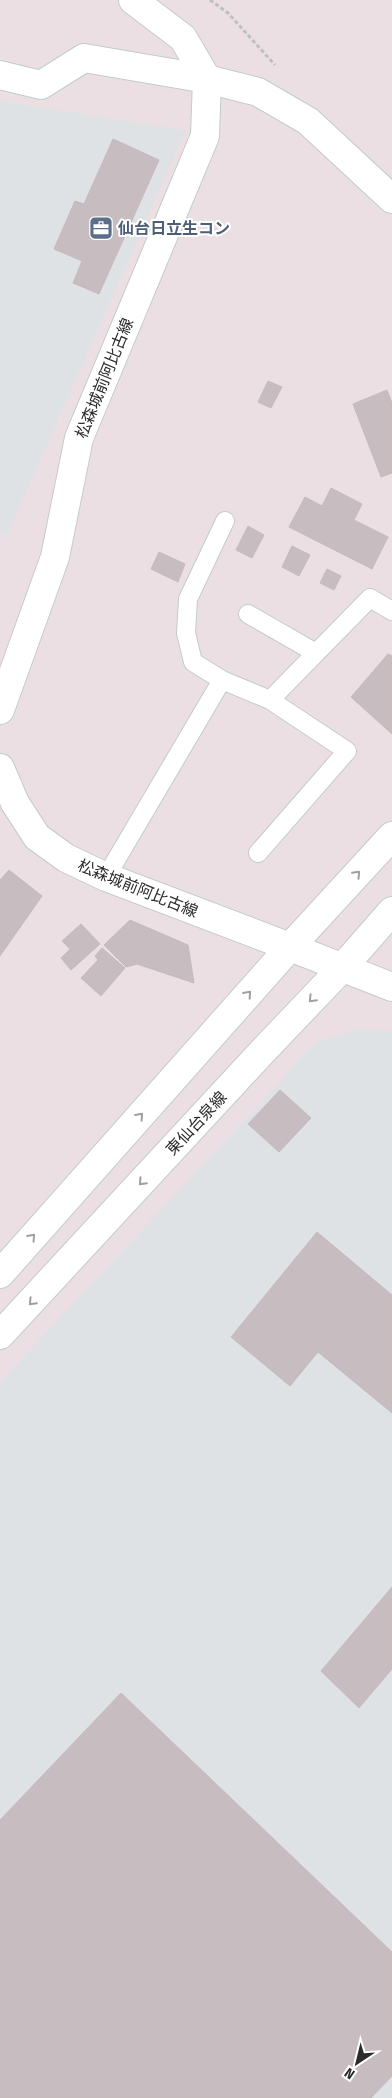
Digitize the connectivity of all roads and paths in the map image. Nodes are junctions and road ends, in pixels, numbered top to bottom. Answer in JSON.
{"nodes":[{"id":1,"x":132,"y":0,"type":"edge"},
{"id":2,"x":0,"y":75,"type":"edge"},
{"id":3,"x":207,"y":79,"type":"junction"},
{"id":4,"x":392,"y":199,"type":"edge"},
{"id":5,"x":225,"y":521,"type":"dead end"},
{"id":6,"x":392,"y":611,"type":"edge"},
{"id":7,"x":248,"y":614,"type":"dead end"},
{"id":8,"x":316,"y":653,"type":"junction"},
{"id":9,"x":222,"y":680,"type":"junction"},
{"id":10,"x":270,"y":700,"type":"junction"},
{"id":11,"x":0,"y":710,"type":"edge"},
{"id":12,"x":0,"y":768,"type":"edge"},
{"id":13,"x":392,"y":836,"type":"edge"},
{"id":14,"x":258,"y":853,"type":"dead end"},
{"id":15,"x":106,"y":877,"type":"junction"},
{"id":16,"x":392,"y":911,"type":"edge"},
{"id":17,"x":290,"y":947,"type":"junction"},
{"id":18,"x":343,"y":967,"type":"junction"},
{"id":19,"x":392,"y":987,"type":"edge"},
{"id":20,"x":0,"y":1274,"type":"edge"},
{"id":21,"x":0,"y":1335,"type":"edge"}],
"edges":[{"from":1,"to":3,"type":"street"},
{"from":2,"to":3,"type":"street"},
{"from":3,"to":4,"type":"street"},
{"from":3,"to":11,"type":"street","name":"松森城前阿比古線"},
{"from":5,"to":9,"type":"lane"},
{"from":6,"to":8,"type":"lane"},
{"from":7,"to":8,"type":"lane"},
{"from":8,"to":10,"type":"lane"},
{"from":9,"to":10,"type":"lane"},
{"from":9,"to":15,"type":"lane"},
{"from":10,"to":14,"type":"lane"},
{"from":12,"to":15,"type":"street","name":"松森城前阿比古線"},
{"from":17,"to":13,"type":"street","one_way":true},
{"from":15,"to":17,"type":"street","name":"松森城前阿比古線"},
{"from":16,"to":18,"type":"street","name":"東仙台泉線"},
{"from":17,"to":18,"type":"street","name":"松森城前阿比古線"},
{"from":20,"to":17,"type":"street","one_way":true},
{"from":18,"to":19,"type":"street","name":"松森城前阿比古線"},
{"from":18,"to":21,"type":"street","name":"東仙台泉線","one_way":true}]}
